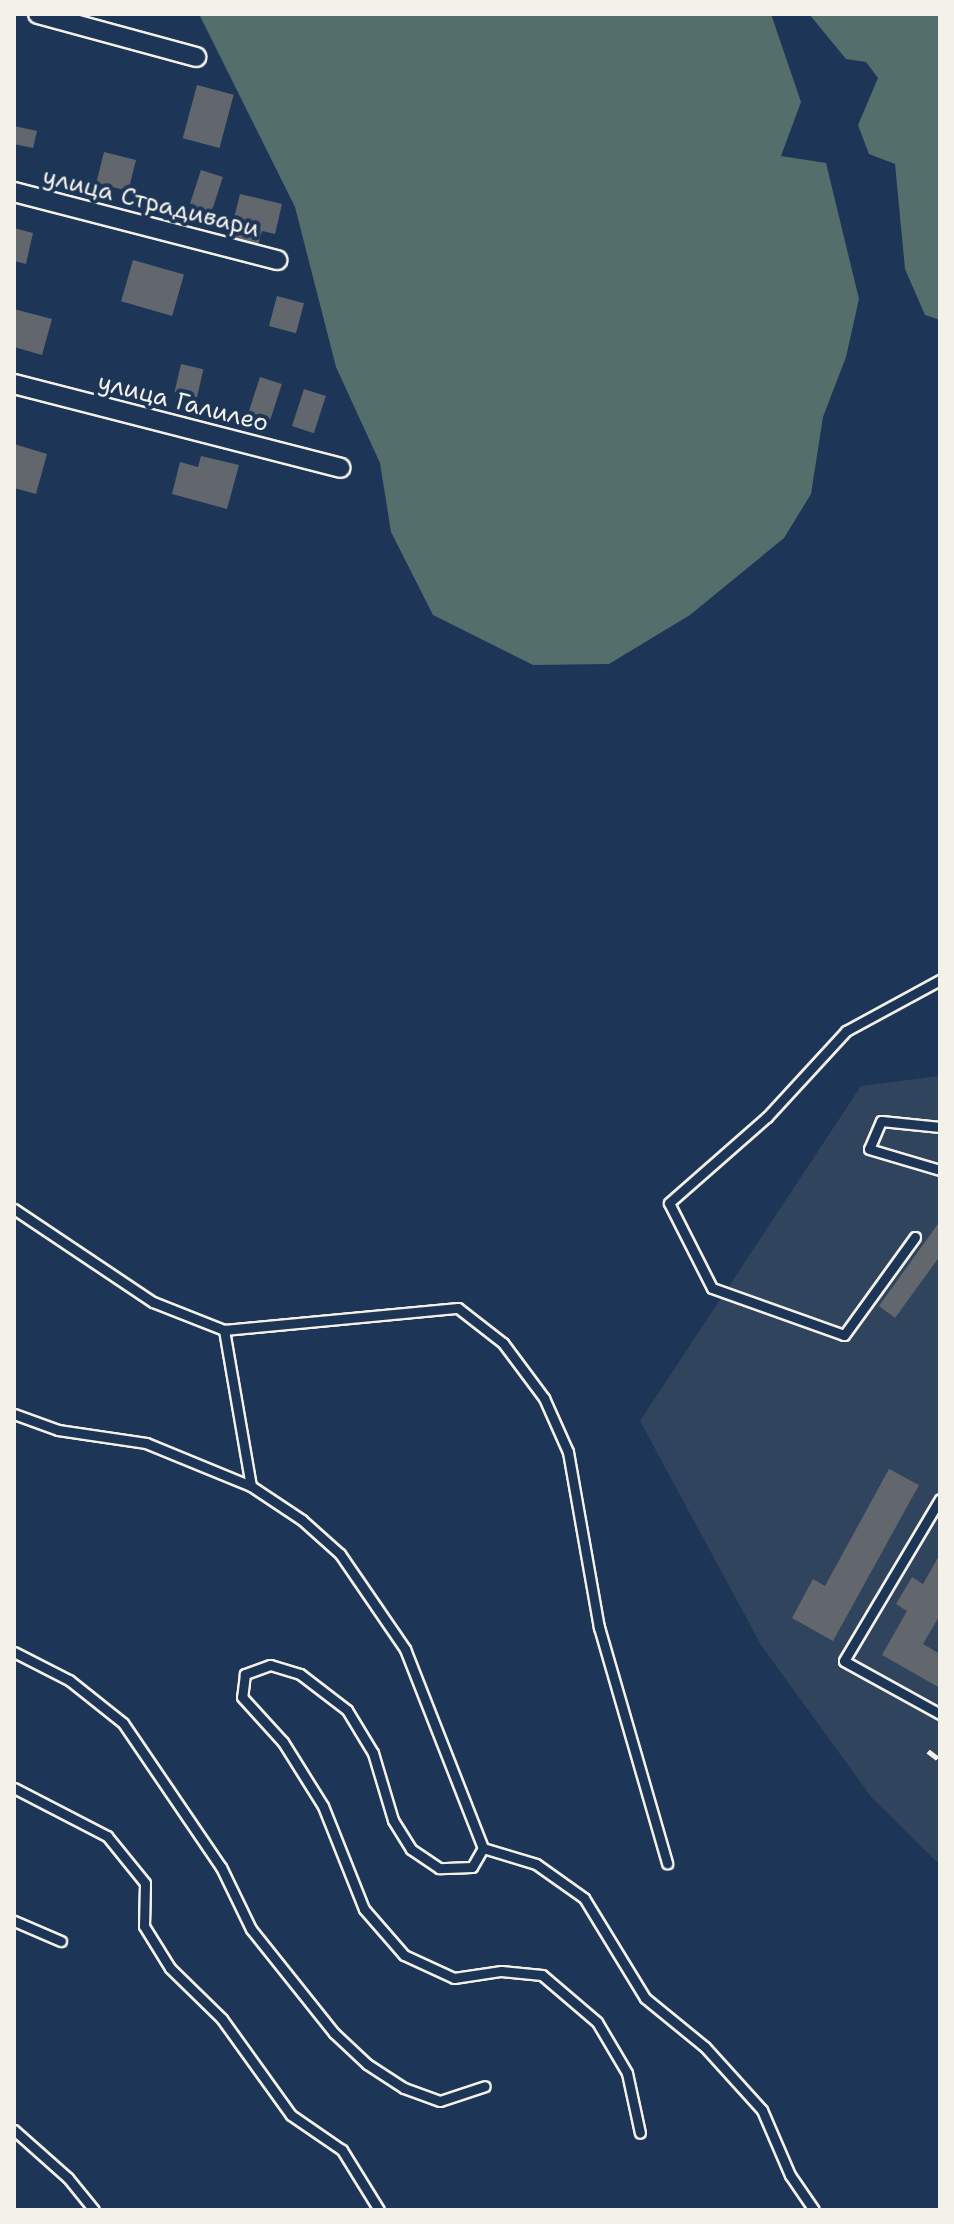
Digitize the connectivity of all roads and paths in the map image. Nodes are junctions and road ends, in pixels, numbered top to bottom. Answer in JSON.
{"nodes":[{"id":1,"x":38,"y":14,"type":"edge"},
{"id":2,"x":196,"y":57,"type":"dead end"},
{"id":3,"x":14,"y":192,"type":"edge"},
{"id":4,"x":277,"y":260,"type":"dead end"},
{"id":5,"x":14,"y":384,"type":"edge"},
{"id":6,"x":340,"y":468,"type":"dead end"},
{"id":7,"x":940,"y":980,"type":"edge"},
{"id":8,"x":940,"y":1127,"type":"edge"},
{"id":9,"x":940,"y":1170,"type":"edge"},
{"id":10,"x":14,"y":1209,"type":"edge"},
{"id":11,"x":915,"y":1237,"type":"dead end"},
{"id":12,"x":224,"y":1330,"type":"junction"},
{"id":13,"x":14,"y":1414,"type":"edge"},
{"id":14,"x":251,"y":1486,"type":"junction"},
{"id":15,"x":940,"y":1499,"type":"edge"},
{"id":16,"x":14,"y":1652,"type":"edge"},
{"id":17,"x":940,"y":1714,"type":"edge"},
{"id":18,"x":14,"y":1788,"type":"edge"},
{"id":19,"x":483,"y":1848,"type":"junction"},
{"id":20,"x":667,"y":1863,"type":"dead end"},
{"id":21,"x":14,"y":1921,"type":"edge"},
{"id":22,"x":61,"y":1941,"type":"dead end"},
{"id":23,"x":485,"y":2086,"type":"dead end"},
{"id":24,"x":14,"y":2130,"type":"edge"},
{"id":25,"x":640,"y":2133,"type":"dead end"},
{"id":26,"x":94,"y":2210,"type":"edge"},
{"id":27,"x":379,"y":2210,"type":"edge"},
{"id":28,"x":814,"y":2210,"type":"edge"}],
"edges":[{"from":1,"to":2,"type":"street"},
{"from":3,"to":4,"type":"street","name":"улица Страдивари"},
{"from":5,"to":6,"type":"street","name":"улица Галилео"},
{"from":7,"to":11,"type":"lane"},
{"from":8,"to":9,"type":"lane"},
{"from":10,"to":12,"type":"lane"},
{"from":12,"to":14,"type":"lane"},
{"from":12,"to":20,"type":"lane"},
{"from":13,"to":14,"type":"lane"},
{"from":14,"to":19,"type":"lane"},
{"from":15,"to":17,"type":"lane"},
{"from":16,"to":23,"type":"lane"},
{"from":18,"to":27,"type":"lane"},
{"from":19,"to":25,"type":"lane"},
{"from":19,"to":28,"type":"lane"},
{"from":21,"to":22,"type":"lane"},
{"from":24,"to":26,"type":"lane"}]}
